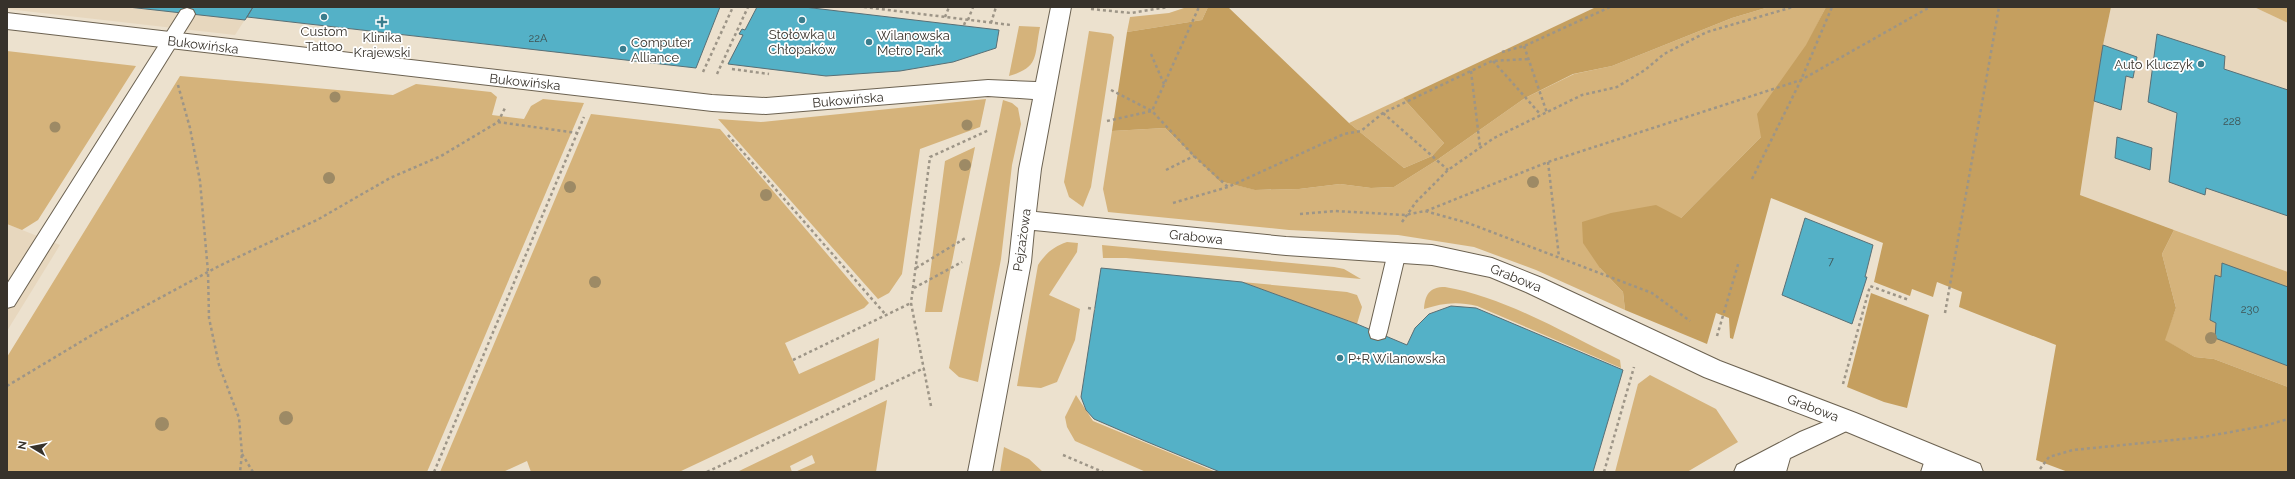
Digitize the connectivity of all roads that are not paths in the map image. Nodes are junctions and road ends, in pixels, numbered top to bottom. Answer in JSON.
{"nodes":[{"id":1,"x":1061,"y":7,"type":"edge"},
{"id":2,"x":188,"y":14,"type":"dead end"},
{"id":3,"x":7,"y":21,"type":"edge"},
{"id":4,"x":169,"y":41,"type":"junction"},
{"id":5,"x":1045,"y":91,"type":"junction"},
{"id":6,"x":1026,"y":220,"type":"junction"},
{"id":7,"x":1397,"y":252,"type":"junction"},
{"id":8,"x":7,"y":300,"type":"edge"},
{"id":9,"x":1378,"y":332,"type":"dead end"},
{"id":10,"x":1848,"y":421,"type":"junction"},
{"id":11,"x":1782,"y":452,"type":"junction"},
{"id":12,"x":1933,"y":465,"type":"edge"},
{"id":13,"x":980,"y":472,"type":"edge"},
{"id":14,"x":1744,"y":472,"type":"edge"},
{"id":15,"x":1770,"y":472,"type":"edge"},
{"id":16,"x":1776,"y":472,"type":"edge"},
{"id":17,"x":1971,"y":472,"type":"edge"}],
"edges":[{"from":1,"to":5,"type":"street","name":"Pejzażowa"},
{"from":2,"to":4,"type":"lane"},
{"from":3,"to":4,"type":"street","name":"Bukowińska"},
{"from":4,"to":5,"type":"street","name":"Bukowińska"},
{"from":4,"to":8,"type":"lane"},
{"from":5,"to":6,"type":"street","name":"Pejzażowa"},
{"from":6,"to":7,"type":"street","name":"Grabowa"},
{"from":6,"to":13,"type":"street","name":"Pejzażowa"},
{"from":7,"to":9,"type":"lane"},
{"from":7,"to":10,"type":"street","name":"Grabowa"},
{"from":10,"to":11,"type":"lane"},
{"from":10,"to":12,"type":"street","name":"Grabowa"},
{"from":11,"to":14,"type":"lane"},
{"from":11,"to":15,"type":"lane"},
{"from":11,"to":16,"type":"lane"},
{"from":12,"to":17,"type":"street","name":"Grabowa"}]}
